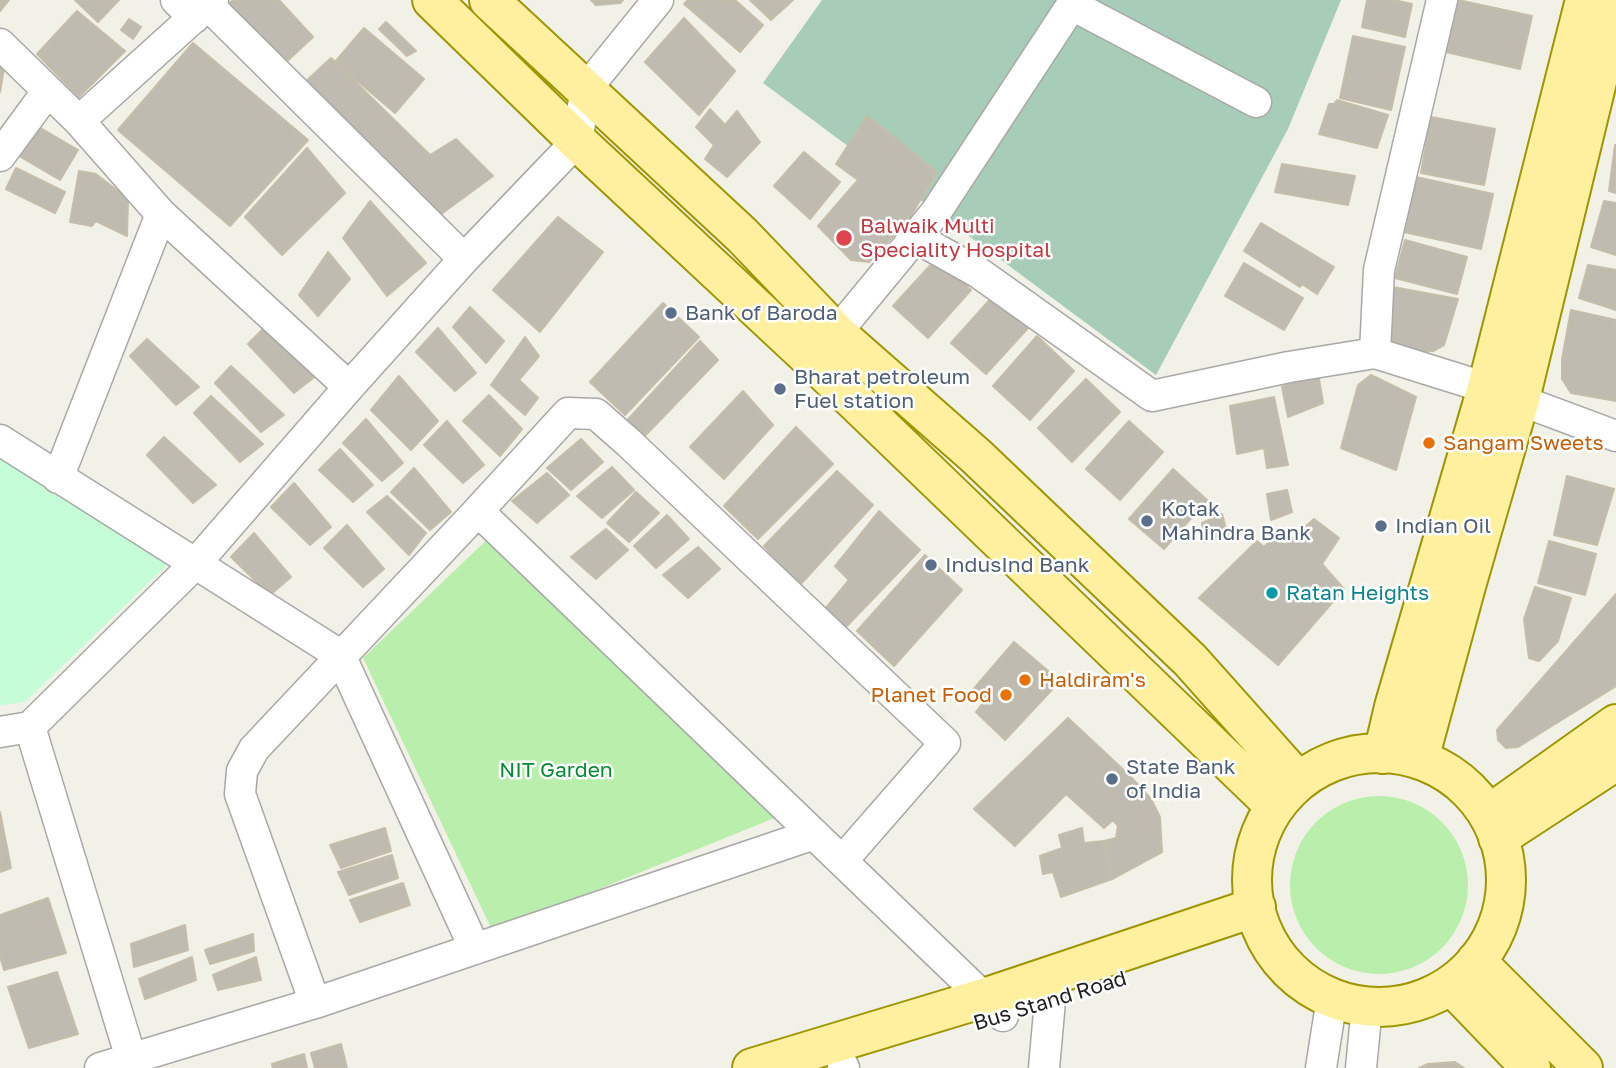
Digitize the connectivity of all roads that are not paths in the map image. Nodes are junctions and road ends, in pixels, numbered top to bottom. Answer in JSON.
{"nodes":[{"id":1,"x":432,"y":0,"type":"edge"},
{"id":2,"x":489,"y":0,"type":"edge"},
{"id":3,"x":658,"y":0,"type":"edge"},
{"id":4,"x":1442,"y":0,"type":"edge"},
{"id":5,"x":1585,"y":0,"type":"edge"},
{"id":6,"x":1073,"y":3,"type":"edge"},
{"id":7,"x":1616,"y":3,"type":"edge"},
{"id":8,"x":198,"y":6,"type":"edge"},
{"id":9,"x":0,"y":44,"type":"edge"},
{"id":10,"x":586,"y":89,"type":"junction"},
{"id":11,"x":47,"y":92,"type":"junction"},
{"id":12,"x":1256,"y":102,"type":"dead end"},
{"id":13,"x":79,"y":121,"type":"junction"},
{"id":14,"x":9,"y":130,"type":"edge"},
{"id":15,"x":577,"y":141,"type":"junction"},
{"id":16,"x":0,"y":156,"type":"edge"},
{"id":17,"x":161,"y":214,"type":"junction"},
{"id":18,"x":915,"y":237,"type":"junction"},
{"id":19,"x":464,"y":259,"type":"junction"},
{"id":20,"x":824,"y":347,"type":"junction"},
{"id":21,"x":1375,"y":353,"type":"junction"},
{"id":22,"x":349,"y":387,"type":"junction"},
{"id":23,"x":1503,"y":393,"type":"junction"},
{"id":24,"x":1616,"y":436,"type":"edge"},
{"id":25,"x":0,"y":440,"type":"edge"},
{"id":26,"x":58,"y":478,"type":"junction"},
{"id":27,"x":478,"y":511,"type":"junction"},
{"id":28,"x":196,"y":563,"type":"junction"},
{"id":29,"x":340,"y":655,"type":"junction"},
{"id":30,"x":1616,"y":724,"type":"edge"},
{"id":31,"x":30,"y":727,"type":"junction"},
{"id":32,"x":0,"y":732,"type":"edge"},
{"id":33,"x":1401,"y":756,"type":"junction"},
{"id":34,"x":1616,"y":761,"type":"edge"},
{"id":35,"x":1286,"y":794,"type":"junction"},
{"id":36,"x":1493,"y":827,"type":"junction"},
{"id":37,"x":814,"y":834,"type":"junction"},
{"id":38,"x":842,"y":861,"type":"junction"},
{"id":39,"x":1260,"y":921,"type":"junction"},
{"id":40,"x":475,"y":949,"type":"junction"},
{"id":41,"x":1465,"y":974,"type":"junction"},
{"id":42,"x":1050,"y":1002,"type":"junction"},
{"id":43,"x":1349,"y":1002,"type":"junction"},
{"id":44,"x":315,"y":1003,"type":"junction"},
{"id":45,"x":993,"y":1007,"type":"junction"},
{"id":46,"x":132,"y":1063,"type":"edge"},
{"id":47,"x":841,"y":1067,"type":"edge"},
{"id":48,"x":100,"y":1068,"type":"edge"},
{"id":49,"x":752,"y":1068,"type":"edge"},
{"id":50,"x":1044,"y":1068,"type":"edge"},
{"id":51,"x":1321,"y":1068,"type":"edge"},
{"id":52,"x":1361,"y":1068,"type":"edge"},
{"id":53,"x":1531,"y":1068,"type":"edge"},
{"id":54,"x":1583,"y":1068,"type":"edge"}],
"edges":[{"from":1,"to":15,"type":"main road"},
{"from":2,"to":10,"type":"main road"},
{"from":3,"to":10,"type":"street"},
{"from":4,"to":21,"type":"street"},
{"from":5,"to":23,"type":"main road"},
{"from":6,"to":12,"type":"street"},
{"from":6,"to":18,"type":"street"},
{"from":7,"to":23,"type":"main road"},
{"from":8,"to":13,"type":"street"},
{"from":8,"to":19,"type":"street"},
{"from":9,"to":11,"type":"street"},
{"from":10,"to":15,"type":"street"},
{"from":10,"to":20,"type":"main road"},
{"from":11,"to":13,"type":"street"},
{"from":11,"to":14,"type":"street"},
{"from":13,"to":17,"type":"street"},
{"from":14,"to":16,"type":"street"},
{"from":15,"to":19,"type":"street"},
{"from":15,"to":20,"type":"main road"},
{"from":17,"to":22,"type":"street"},
{"from":17,"to":26,"type":"street"},
{"from":18,"to":20,"type":"street"},
{"from":18,"to":21,"type":"street"},
{"from":19,"to":22,"type":"street"},
{"from":20,"to":35,"type":"main road"},
{"from":21,"to":23,"type":"street"},
{"from":22,"to":28,"type":"street"},
{"from":23,"to":24,"type":"street"},
{"from":23,"to":33,"type":"main road"},
{"from":25,"to":26,"type":"street"},
{"from":26,"to":28,"type":"street"},
{"from":27,"to":29,"type":"street"},
{"from":27,"to":37,"type":"street"},
{"from":27,"to":38,"type":"street"},
{"from":28,"to":29,"type":"street"},
{"from":28,"to":31,"type":"street"},
{"from":29,"to":40,"type":"street"},
{"from":29,"to":44,"type":"street"},
{"from":30,"to":36,"type":"main road"},
{"from":31,"to":32,"type":"street"},
{"from":31,"to":46,"type":"street"},
{"from":33,"to":35,"type":"main road"},
{"from":33,"to":36,"type":"main road"},
{"from":34,"to":36,"type":"main road"},
{"from":35,"to":39,"type":"main road"},
{"from":36,"to":41,"type":"main road"},
{"from":37,"to":38,"type":"street"},
{"from":37,"to":40,"type":"street"},
{"from":38,"to":45,"type":"street"},
{"from":39,"to":42,"type":"main road","name":"Bus Stand Road"},
{"from":39,"to":43,"type":"main road"},
{"from":39,"to":45,"type":"main road"},
{"from":40,"to":44,"type":"street"},
{"from":41,"to":43,"type":"main road"},
{"from":41,"to":53,"type":"main road"},
{"from":41,"to":54,"type":"main road"},
{"from":42,"to":45,"type":"main road","name":"Bus Stand Road"},
{"from":42,"to":50,"type":"street"},
{"from":43,"to":51,"type":"street"},
{"from":43,"to":52,"type":"street"},
{"from":44,"to":46,"type":"street"},
{"from":45,"to":47,"type":"main road","name":"Bus Stand Road"},
{"from":45,"to":49,"type":"main road"},
{"from":46,"to":48,"type":"street"}]}
